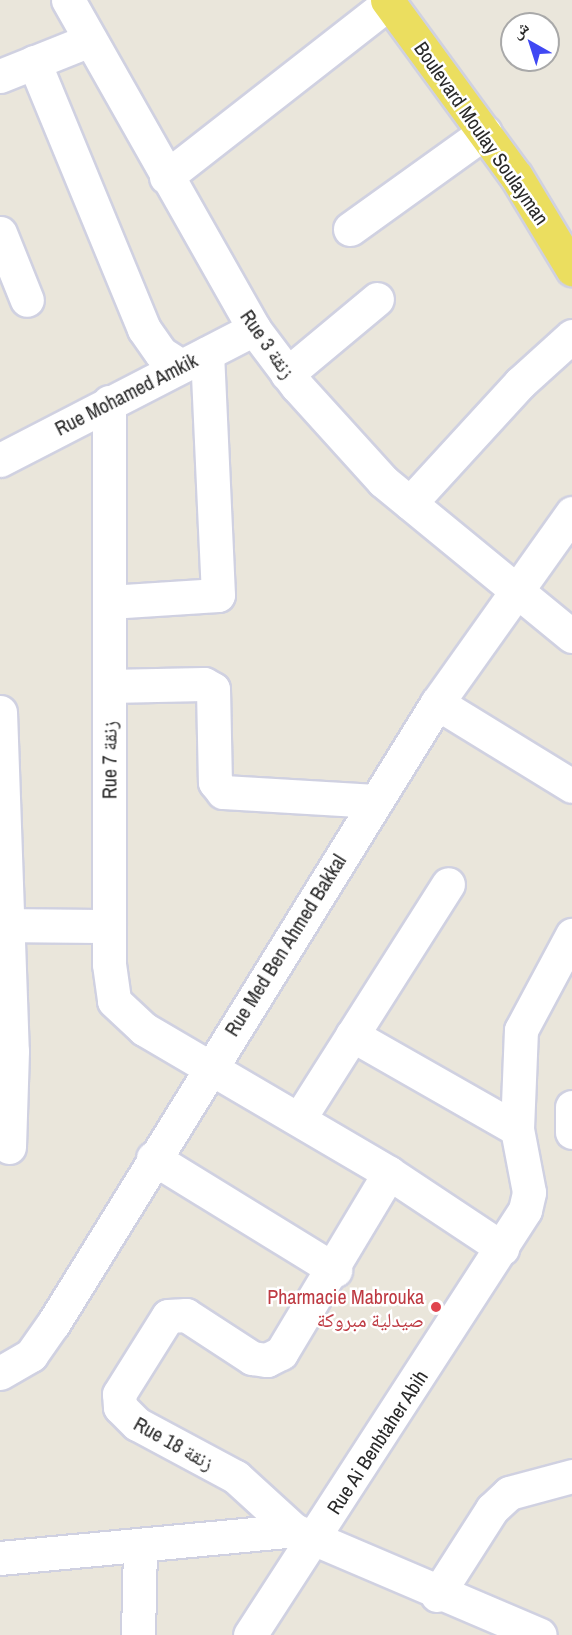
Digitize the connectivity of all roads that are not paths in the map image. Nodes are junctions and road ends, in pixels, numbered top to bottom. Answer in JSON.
{"nodes":[{"id":1,"x":68,"y":0,"type":"edge"},
{"id":2,"x":388,"y":2,"type":"edge"},
{"id":3,"x":90,"y":40,"type":"junction"},
{"id":4,"x":34,"y":62,"type":"junction"},
{"id":5,"x":0,"y":76,"type":"edge"},
{"id":6,"x":485,"y":132,"type":"junction"},
{"id":7,"x":166,"y":177,"type":"junction"},
{"id":8,"x":350,"y":229,"type":"dead end"},
{"id":9,"x":0,"y":233,"type":"edge"},
{"id":10,"x":572,"y":269,"type":"edge"},
{"id":11,"x":377,"y":299,"type":"dead end"},
{"id":12,"x":27,"y":300,"type":"dead end"},
{"id":13,"x":254,"y":329,"type":"junction"},
{"id":14,"x":572,"y":336,"type":"edge"},
{"id":15,"x":194,"y":359,"type":"junction"},
{"id":16,"x":287,"y":374,"type":"junction"},
{"id":17,"x":109,"y":402,"type":"junction"},
{"id":18,"x":0,"y":460,"type":"edge"},
{"id":19,"x":410,"y":503,"type":"junction"},
{"id":20,"x":571,"y":517,"type":"edge"},
{"id":21,"x":515,"y":594,"type":"junction"},
{"id":22,"x":109,"y":602,"type":"junction"},
{"id":23,"x":572,"y":636,"type":"edge"},
{"id":24,"x":109,"y":686,"type":"junction"},
{"id":25,"x":437,"y":703,"type":"junction"},
{"id":26,"x":0,"y":712,"type":"edge"},
{"id":27,"x":572,"y":786,"type":"edge"},
{"id":28,"x":376,"y":801,"type":"junction"},
{"id":29,"x":448,"y":884,"type":"dead end"},
{"id":30,"x":4,"y":910,"type":"edge"},
{"id":31,"x":109,"y":926,"type":"junction"},
{"id":32,"x":572,"y":935,"type":"edge"},
{"id":33,"x":352,"y":1035,"type":"junction"},
{"id":34,"x":209,"y":1065,"type":"junction"},
{"id":35,"x":572,"y":1107,"type":"edge"},
{"id":36,"x":299,"y":1119,"type":"junction"},
{"id":37,"x":516,"y":1129,"type":"junction"},
{"id":38,"x":572,"y":1132,"type":"edge"},
{"id":39,"x":9,"y":1147,"type":"dead end"},
{"id":40,"x":153,"y":1158,"type":"junction"},
{"id":41,"x":389,"y":1173,"type":"junction"},
{"id":42,"x":502,"y":1248,"type":"junction"},
{"id":43,"x":335,"y":1270,"type":"junction"},
{"id":44,"x":0,"y":1373,"type":"edge"},
{"id":45,"x":572,"y":1476,"type":"edge"},
{"id":46,"x":305,"y":1533,"type":"junction"},
{"id":47,"x":140,"y":1549,"type":"junction"},
{"id":48,"x":0,"y":1558,"type":"edge"},
{"id":49,"x":437,"y":1595,"type":"junction"},
{"id":50,"x":490,"y":1627,"type":"edge"},
{"id":51,"x":138,"y":1635,"type":"edge"},
{"id":52,"x":250,"y":1635,"type":"edge"},
{"id":53,"x":540,"y":1635,"type":"edge"}],
"edges":[{"from":1,"to":3,"type":"street","name":"Rue 3 زنقة"},
{"from":2,"to":6,"type":"main road","name":"Boulevard Moulay Soulayman"},
{"from":2,"to":7,"type":"street"},
{"from":3,"to":4,"type":"street"},
{"from":3,"to":7,"type":"street","name":"Rue 3 زنقة"},
{"from":4,"to":5,"type":"street"},
{"from":4,"to":15,"type":"street"},
{"from":6,"to":8,"type":"street"},
{"from":6,"to":10,"type":"main road","name":"Boulevard Moulay Soulayman"},
{"from":7,"to":13,"type":"street","name":"Rue 3 زنقة"},
{"from":9,"to":12,"type":"street"},
{"from":11,"to":16,"type":"street"},
{"from":13,"to":15,"type":"street","name":"Rue Mohamed Amkik"},
{"from":13,"to":16,"type":"street","name":"Rue 3 زنقة"},
{"from":14,"to":19,"type":"street"},
{"from":15,"to":17,"type":"street","name":"Rue Mohamed Amkik"},
{"from":15,"to":22,"type":"street"},
{"from":16,"to":19,"type":"street","name":"Rue 3 زنقة"},
{"from":17,"to":18,"type":"street","name":"Rue Mohamed Amkik"},
{"from":17,"to":22,"type":"street","name":"Rue 7 زنقة"},
{"from":19,"to":21,"type":"street","name":"Rue 3 زنقة"},
{"from":20,"to":21,"type":"street","name":"Rue Med Ben Ahmed Bakkal"},
{"from":21,"to":23,"type":"street","name":"Rue 3 زنقة"},
{"from":21,"to":25,"type":"street","name":"Rue Med Ben Ahmed Bakkal"},
{"from":22,"to":24,"type":"street","name":"Rue 7 زنقة"},
{"from":24,"to":28,"type":"street"},
{"from":24,"to":31,"type":"street","name":"Rue 7 زنقة"},
{"from":25,"to":27,"type":"street"},
{"from":25,"to":28,"type":"street","name":"Rue Med Ben Ahmed Bakkal"},
{"from":26,"to":30,"type":"street"},
{"from":28,"to":34,"type":"street","name":"Rue Med Ben Ahmed Bakkal"},
{"from":29,"to":33,"type":"street"},
{"from":30,"to":31,"type":"street"},
{"from":30,"to":39,"type":"street"},
{"from":31,"to":34,"type":"street","name":"Rue 7 زنقة"},
{"from":32,"to":37,"type":"street","name":"Rue Ai Benbtaher Abih"},
{"from":33,"to":36,"type":"street"},
{"from":33,"to":37,"type":"street"},
{"from":34,"to":36,"type":"street","name":"Rue 7 زنقة"},
{"from":34,"to":40,"type":"street","name":"Rue Med Ben Ahmed Bakkal"},
{"from":35,"to":38,"type":"street"},
{"from":36,"to":41,"type":"street","name":"Rue 7 زنقة"},
{"from":37,"to":42,"type":"street","name":"Rue Ai Benbtaher Abih"},
{"from":40,"to":43,"type":"street"},
{"from":40,"to":44,"type":"street","name":"Rue Med Ben Ahmed Bakkal"},
{"from":41,"to":42,"type":"street","name":"Rue 7 زنقة"},
{"from":41,"to":43,"type":"street","name":"Rue 18 زنقة"},
{"from":42,"to":46,"type":"street","name":"Rue Ai Benbtaher Abih"},
{"from":43,"to":46,"type":"street","name":"Rue 18 زنقة"},
{"from":45,"to":49,"type":"street"},
{"from":46,"to":47,"type":"street"},
{"from":46,"to":49,"type":"street"},
{"from":46,"to":52,"type":"street","name":"Rue Ai Benbtaher Abih"},
{"from":47,"to":48,"type":"street"},
{"from":47,"to":51,"type":"street"},
{"from":49,"to":50,"type":"street"},
{"from":50,"to":53,"type":"street"}]}
